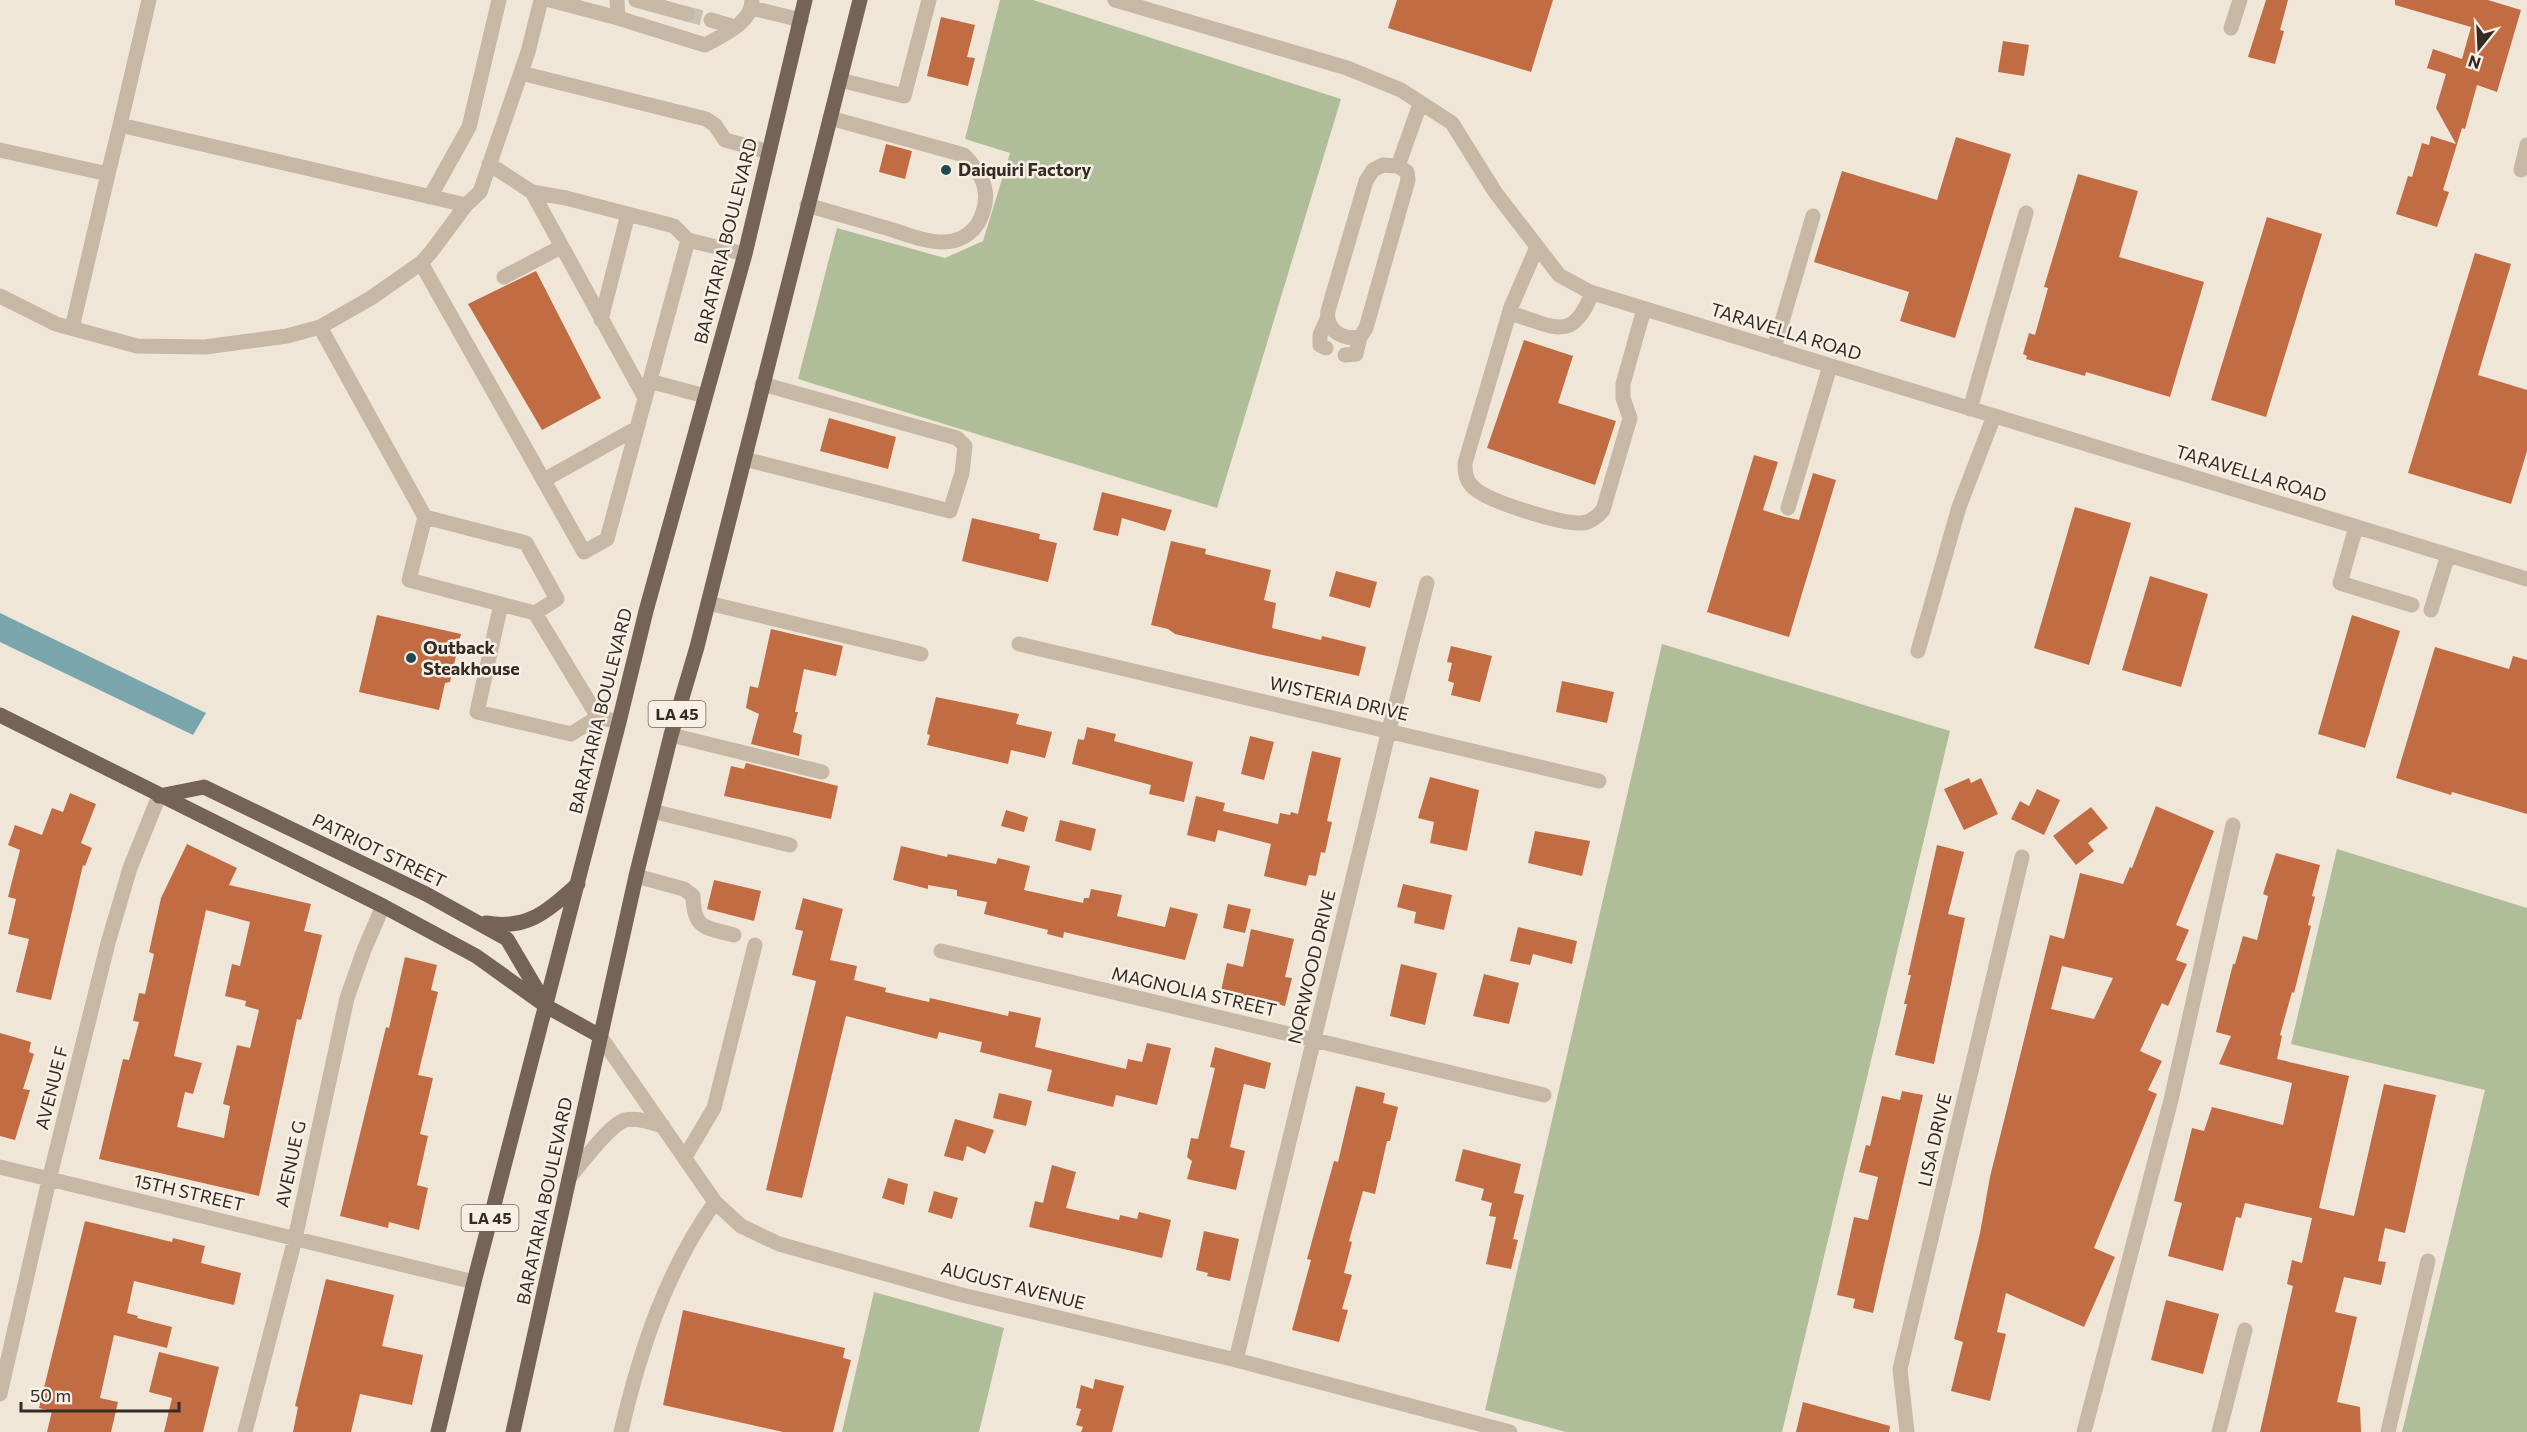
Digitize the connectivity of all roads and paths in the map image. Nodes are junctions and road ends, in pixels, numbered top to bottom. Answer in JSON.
{"nodes":[{"id":1,"x":149,"y":0,"type":"edge"},
{"id":2,"x":499,"y":0,"type":"edge"},
{"id":3,"x":541,"y":0,"type":"edge"},
{"id":4,"x":550,"y":0,"type":"edge"},
{"id":5,"x":617,"y":0,"type":"edge"},
{"id":6,"x":636,"y":0,"type":"edge"},
{"id":7,"x":805,"y":0,"type":"edge"},
{"id":8,"x":860,"y":0,"type":"edge"},
{"id":9,"x":1115,"y":0,"type":"edge"},
{"id":10,"x":2240,"y":0,"type":"edge"},
{"id":11,"x":928,"y":2,"type":"edge"},
{"id":12,"x":752,"y":4,"type":"edge"},
{"id":13,"x":687,"y":14,"type":"tunnel mouth"},
{"id":14,"x":618,"y":18,"type":"junction"},
{"id":15,"x":711,"y":20,"type":"tunnel mouth"},
{"id":16,"x":801,"y":20,"type":"junction"},
{"id":17,"x":735,"y":27,"type":"junction"},
{"id":18,"x":2232,"y":28,"type":"dead end"},
{"id":19,"x":521,"y":73,"type":"junction"},
{"id":20,"x":840,"y":80,"type":"junction"},
{"id":21,"x":1420,"y":104,"type":"junction"},
{"id":22,"x":830,"y":118,"type":"junction"},
{"id":23,"x":120,"y":125,"type":"junction"},
{"id":24,"x":2527,"y":146,"type":"edge"},
{"id":25,"x":0,"y":150,"type":"edge"},
{"id":26,"x":769,"y":152,"type":"junction"},
{"id":27,"x":489,"y":164,"type":"junction"},
{"id":28,"x":1398,"y":166,"type":"junction"},
{"id":29,"x":2521,"y":170,"type":"dead end"},
{"id":30,"x":108,"y":174,"type":"junction"},
{"id":31,"x":532,"y":192,"type":"junction"},
{"id":32,"x":430,"y":197,"type":"junction"},
{"id":33,"x":807,"y":205,"type":"junction"},
{"id":34,"x":466,"y":206,"type":"junction"},
{"id":35,"x":2026,"y":213,"type":"dead end"},
{"id":36,"x":628,"y":214,"type":"junction"},
{"id":37,"x":1813,"y":216,"type":"dead end"},
{"id":38,"x":688,"y":240,"type":"junction"},
{"id":39,"x":561,"y":247,"type":"junction"},
{"id":40,"x":1537,"y":247,"type":"junction"},
{"id":41,"x":745,"y":254,"type":"junction"},
{"id":42,"x":421,"y":263,"type":"junction"},
{"id":43,"x":504,"y":278,"type":"dead end"},
{"id":44,"x":1592,"y":293,"type":"junction"},
{"id":45,"x":0,"y":296,"type":"edge"},
{"id":46,"x":1644,"y":309,"type":"junction"},
{"id":47,"x":1509,"y":313,"type":"junction"},
{"id":48,"x":601,"y":320,"type":"junction"},
{"id":49,"x":1327,"y":320,"type":"junction"},
{"id":50,"x":320,"y":327,"type":"junction"},
{"id":51,"x":72,"y":328,"type":"junction"},
{"id":52,"x":1360,"y":337,"type":"junction"},
{"id":53,"x":1326,"y":348,"type":"dead end"},
{"id":54,"x":1774,"y":349,"type":"junction"},
{"id":55,"x":1344,"y":355,"type":"dead end"},
{"id":56,"x":1830,"y":366,"type":"junction"},
{"id":57,"x":649,"y":381,"type":"junction"},
{"id":58,"x":762,"y":384,"type":"junction"},
{"id":59,"x":705,"y":396,"type":"junction"},
{"id":60,"x":645,"y":398,"type":"junction"},
{"id":61,"x":1970,"y":409,"type":"junction"},
{"id":62,"x":1994,"y":416,"type":"junction"},
{"id":63,"x":637,"y":428,"type":"junction"},
{"id":64,"x":744,"y":459,"type":"junction"},
{"id":65,"x":544,"y":480,"type":"junction"},
{"id":66,"x":1788,"y":508,"type":"dead end"},
{"id":67,"x":425,"y":517,"type":"junction"},
{"id":68,"x":2356,"y":527,"type":"junction"},
{"id":69,"x":2448,"y":555,"type":"junction"},
{"id":70,"x":2527,"y":579,"type":"edge"},
{"id":71,"x":1427,"y":583,"type":"dead end"},
{"id":72,"x":708,"y":603,"type":"junction"},
{"id":73,"x":501,"y":604,"type":"junction"},
{"id":74,"x":2412,"y":604,"type":"dead end"},
{"id":75,"x":2431,"y":610,"type":"dead end"},
{"id":76,"x":536,"y":613,"type":"junction"},
{"id":77,"x":1020,"y":644,"type":"dead end"},
{"id":78,"x":1918,"y":651,"type":"dead end"},
{"id":79,"x":921,"y":654,"type":"dead end"},
{"id":80,"x":0,"y":715,"type":"edge"},
{"id":81,"x":598,"y":717,"type":"junction"},
{"id":82,"x":619,"y":722,"type":"junction"},
{"id":83,"x":1389,"y":730,"type":"junction"},
{"id":84,"x":671,"y":735,"type":"junction"},
{"id":85,"x":822,"y":772,"type":"dead end"},
{"id":86,"x":1599,"y":781,"type":"dead end"},
{"id":87,"x":159,"y":796,"type":"junction"},
{"id":88,"x":652,"y":811,"type":"junction"},
{"id":89,"x":2234,"y":825,"type":"dead end"},
{"id":90,"x":790,"y":845,"type":"dead end"},
{"id":91,"x":2022,"y":857,"type":"dead end"},
{"id":92,"x":636,"y":876,"type":"junction"},
{"id":93,"x":578,"y":884,"type":"junction"},
{"id":94,"x":383,"y":906,"type":"junction"},
{"id":95,"x":475,"y":922,"type":"junction"},
{"id":96,"x":734,"y":935,"type":"dead end"},
{"id":97,"x":755,"y":945,"type":"dead end"},
{"id":98,"x":941,"y":951,"type":"dead end"},
{"id":99,"x":546,"y":1006,"type":"junction"},
{"id":100,"x":600,"y":1036,"type":"junction"},
{"id":101,"x":1315,"y":1041,"type":"junction"},
{"id":102,"x":1544,"y":1095,"type":"dead end"},
{"id":103,"x":663,"y":1126,"type":"junction"},
{"id":104,"x":685,"y":1157,"type":"junction"},
{"id":105,"x":0,"y":1167,"type":"edge"},
{"id":106,"x":569,"y":1178,"type":"junction"},
{"id":107,"x":49,"y":1180,"type":"junction"},
{"id":108,"x":715,"y":1202,"type":"junction"},
{"id":109,"x":295,"y":1239,"type":"junction"},
{"id":110,"x":2428,"y":1261,"type":"dead end"},
{"id":111,"x":474,"y":1282,"type":"junction"},
{"id":112,"x":2245,"y":1330,"type":"dead end"},
{"id":113,"x":1236,"y":1360,"type":"junction"},
{"id":114,"x":0,"y":1394,"type":"edge"},
{"id":115,"x":244,"y":1432,"type":"edge"},
{"id":116,"x":438,"y":1432,"type":"edge"},
{"id":117,"x":513,"y":1432,"type":"edge"},
{"id":118,"x":621,"y":1432,"type":"edge"},
{"id":119,"x":1510,"y":1432,"type":"edge"},
{"id":120,"x":1907,"y":1432,"type":"edge"},
{"id":121,"x":2084,"y":1432,"type":"edge"},
{"id":122,"x":2219,"y":1432,"type":"edge"},
{"id":123,"x":2388,"y":1432,"type":"edge"}],
"edges":[{"from":1,"to":23,"type":"street"},
{"from":2,"to":32,"type":"street"},
{"from":3,"to":19,"type":"street"},
{"from":4,"to":14,"type":"street"},
{"from":5,"to":14,"type":"street"},
{"from":6,"to":13,"type":"street"},
{"from":7,"to":16,"type":"main road","name":"BARATARIA BOULEVARD","number":"LA 45"},
{"from":8,"to":20,"type":"main road","name":"BARATARIA BOULEVARD","number":"LA 45"},
{"from":9,"to":21,"type":"street","name":"TARAVELLA ROAD"},
{"from":10,"to":18,"type":"street"},
{"from":11,"to":20,"type":"street"},
{"from":12,"to":16,"type":"street"},
{"from":12,"to":17,"type":"street"},
{"from":14,"to":17,"type":"street"},
{"from":15,"to":17,"type":"street"},
{"from":16,"to":26,"type":"main road","name":"BARATARIA BOULEVARD","number":"LA 45"},
{"from":19,"to":26,"type":"street"},
{"from":19,"to":27,"type":"street"},
{"from":20,"to":22,"type":"main road","name":"BARATARIA BOULEVARD","number":"LA 45"},
{"from":21,"to":28,"type":"street"},
{"from":21,"to":40,"type":"street","name":"TARAVELLA ROAD"},
{"from":22,"to":33,"type":"main road","name":"BARATARIA BOULEVARD","number":"LA 45"},
{"from":22,"to":33,"type":"street"},
{"from":23,"to":30,"type":"street"},
{"from":23,"to":32,"type":"street"},
{"from":24,"to":29,"type":"street"},
{"from":25,"to":30,"type":"street"},
{"from":26,"to":41,"type":"main road","name":"BARATARIA BOULEVARD","number":"LA 45"},
{"from":27,"to":31,"type":"street"},
{"from":27,"to":34,"type":"street"},
{"from":28,"to":49,"type":"street"},
{"from":28,"to":52,"type":"street"},
{"from":30,"to":51,"type":"street"},
{"from":31,"to":36,"type":"street"},
{"from":31,"to":39,"type":"street"},
{"from":32,"to":34,"type":"street"},
{"from":33,"to":58,"type":"main road","name":"BARATARIA BOULEVARD","number":"LA 45"},
{"from":34,"to":42,"type":"street"},
{"from":35,"to":61,"type":"street"},
{"from":36,"to":38,"type":"street"},
{"from":36,"to":48,"type":"street"},
{"from":37,"to":54,"type":"street"},
{"from":38,"to":41,"type":"street"},
{"from":38,"to":57,"type":"street"},
{"from":39,"to":43,"type":"street"},
{"from":39,"to":48,"type":"street"},
{"from":40,"to":44,"type":"street","name":"TARAVELLA ROAD"},
{"from":40,"to":47,"type":"street"},
{"from":41,"to":59,"type":"main road","name":"BARATARIA BOULEVARD","number":"LA 45"},
{"from":42,"to":50,"type":"street"},
{"from":42,"to":65,"type":"street"},
{"from":44,"to":46,"type":"street","name":"TARAVELLA ROAD"},
{"from":44,"to":47,"type":"street"},
{"from":45,"to":51,"type":"street"},
{"from":46,"to":47,"type":"street"},
{"from":46,"to":54,"type":"street","name":"TARAVELLA ROAD"},
{"from":48,"to":60,"type":"street"},
{"from":49,"to":52,"type":"street"},
{"from":49,"to":53,"type":"street"},
{"from":50,"to":51,"type":"street"},
{"from":50,"to":67,"type":"street"},
{"from":52,"to":55,"type":"street"},
{"from":54,"to":56,"type":"street","name":"TARAVELLA ROAD"},
{"from":56,"to":61,"type":"street","name":"TARAVELLA ROAD"},
{"from":56,"to":66,"type":"street"},
{"from":57,"to":59,"type":"street"},
{"from":57,"to":60,"type":"street"},
{"from":58,"to":64,"type":"main road","name":"BARATARIA BOULEVARD","number":"LA 45"},
{"from":58,"to":64,"type":"street"},
{"from":59,"to":82,"type":"main road","name":"BARATARIA BOULEVARD","number":"LA 45"},
{"from":60,"to":63,"type":"street"},
{"from":61,"to":62,"type":"street","name":"TARAVELLA ROAD"},
{"from":62,"to":68,"type":"street","name":"TARAVELLA ROAD"},
{"from":62,"to":78,"type":"street"},
{"from":63,"to":65,"type":"street"},
{"from":63,"to":65,"type":"street"},
{"from":64,"to":72,"type":"main road","name":"BARATARIA BOULEVARD","number":"LA 45"},
{"from":67,"to":73,"type":"street"},
{"from":67,"to":76,"type":"street"},
{"from":68,"to":69,"type":"street","name":"TARAVELLA ROAD"},
{"from":68,"to":74,"type":"street"},
{"from":69,"to":70,"type":"street","name":"TARAVELLA ROAD"},
{"from":69,"to":75,"type":"street"},
{"from":71,"to":83,"type":"street","name":"NORWOOD DRIVE"},
{"from":72,"to":79,"type":"street"},
{"from":72,"to":84,"type":"main road","name":"BARATARIA BOULEVARD","number":"LA 45"},
{"from":73,"to":76,"type":"street"},
{"from":73,"to":81,"type":"street"},
{"from":76,"to":81,"type":"street"},
{"from":77,"to":83,"type":"street","name":"WISTERIA DRIVE"},
{"from":80,"to":87,"type":"main road"},
{"from":81,"to":82,"type":"street"},
{"from":82,"to":93,"type":"main road","name":"BARATARIA BOULEVARD","number":"LA 45"},
{"from":83,"to":86,"type":"street","name":"WISTERIA DRIVE"},
{"from":83,"to":101,"type":"street","name":"NORWOOD DRIVE"},
{"from":84,"to":85,"type":"street"},
{"from":84,"to":88,"type":"main road","name":"BARATARIA BOULEVARD","number":"LA 45"},
{"from":87,"to":94,"type":"main road"},
{"from":87,"to":95,"type":"main road","name":"PATRIOT STREET"},
{"from":87,"to":107,"type":"street","name":"AVENUE F"},
{"from":88,"to":90,"type":"street"},
{"from":88,"to":92,"type":"main road","name":"BARATARIA BOULEVARD","number":"LA 45"},
{"from":89,"to":121,"type":"street"},
{"from":91,"to":120,"type":"street","name":"LISA DRIVE"},
{"from":92,"to":96,"type":"street"},
{"from":92,"to":100,"type":"main road","name":"BARATARIA BOULEVARD","number":"LA 45"},
{"from":93,"to":95,"type":"main road"},
{"from":93,"to":99,"type":"main road","name":"BARATARIA BOULEVARD","number":"LA 45"},
{"from":94,"to":99,"type":"main road"},
{"from":94,"to":109,"type":"street","name":"AVENUE G"},
{"from":95,"to":99,"type":"main road","name":"PATRIOT STREET"},
{"from":97,"to":104,"type":"street"},
{"from":98,"to":101,"type":"street","name":"MAGNOLIA STREET"},
{"from":99,"to":100,"type":"main road"},
{"from":99,"to":111,"type":"main road","name":"BARATARIA BOULEVARD","number":"LA 45"},
{"from":100,"to":103,"type":"street","name":"AUGUST AVENUE"},
{"from":100,"to":106,"type":"main road","name":"BARATARIA BOULEVARD","number":"LA 45"},
{"from":101,"to":102,"type":"street","name":"MAGNOLIA STREET"},
{"from":101,"to":113,"type":"street","name":"NORWOOD DRIVE"},
{"from":103,"to":104,"type":"street","name":"AUGUST AVENUE"},
{"from":103,"to":106,"type":"street"},
{"from":104,"to":108,"type":"street","name":"AUGUST AVENUE"},
{"from":105,"to":107,"type":"street","name":"15TH STREET"},
{"from":106,"to":117,"type":"main road","name":"BARATARIA BOULEVARD","number":"LA 45"},
{"from":107,"to":109,"type":"street","name":"15TH STREET"},
{"from":107,"to":114,"type":"street","name":"AVENUE F"},
{"from":108,"to":113,"type":"street","name":"AUGUST AVENUE"},
{"from":108,"to":118,"type":"street"},
{"from":109,"to":111,"type":"street","name":"15TH STREET"},
{"from":109,"to":115,"type":"street","name":"AVENUE G"},
{"from":110,"to":123,"type":"street"},
{"from":111,"to":116,"type":"main road","name":"BARATARIA BOULEVARD","number":"LA 45"},
{"from":112,"to":122,"type":"street"},
{"from":113,"to":119,"type":"street","name":"AUGUST AVENUE"}]}
